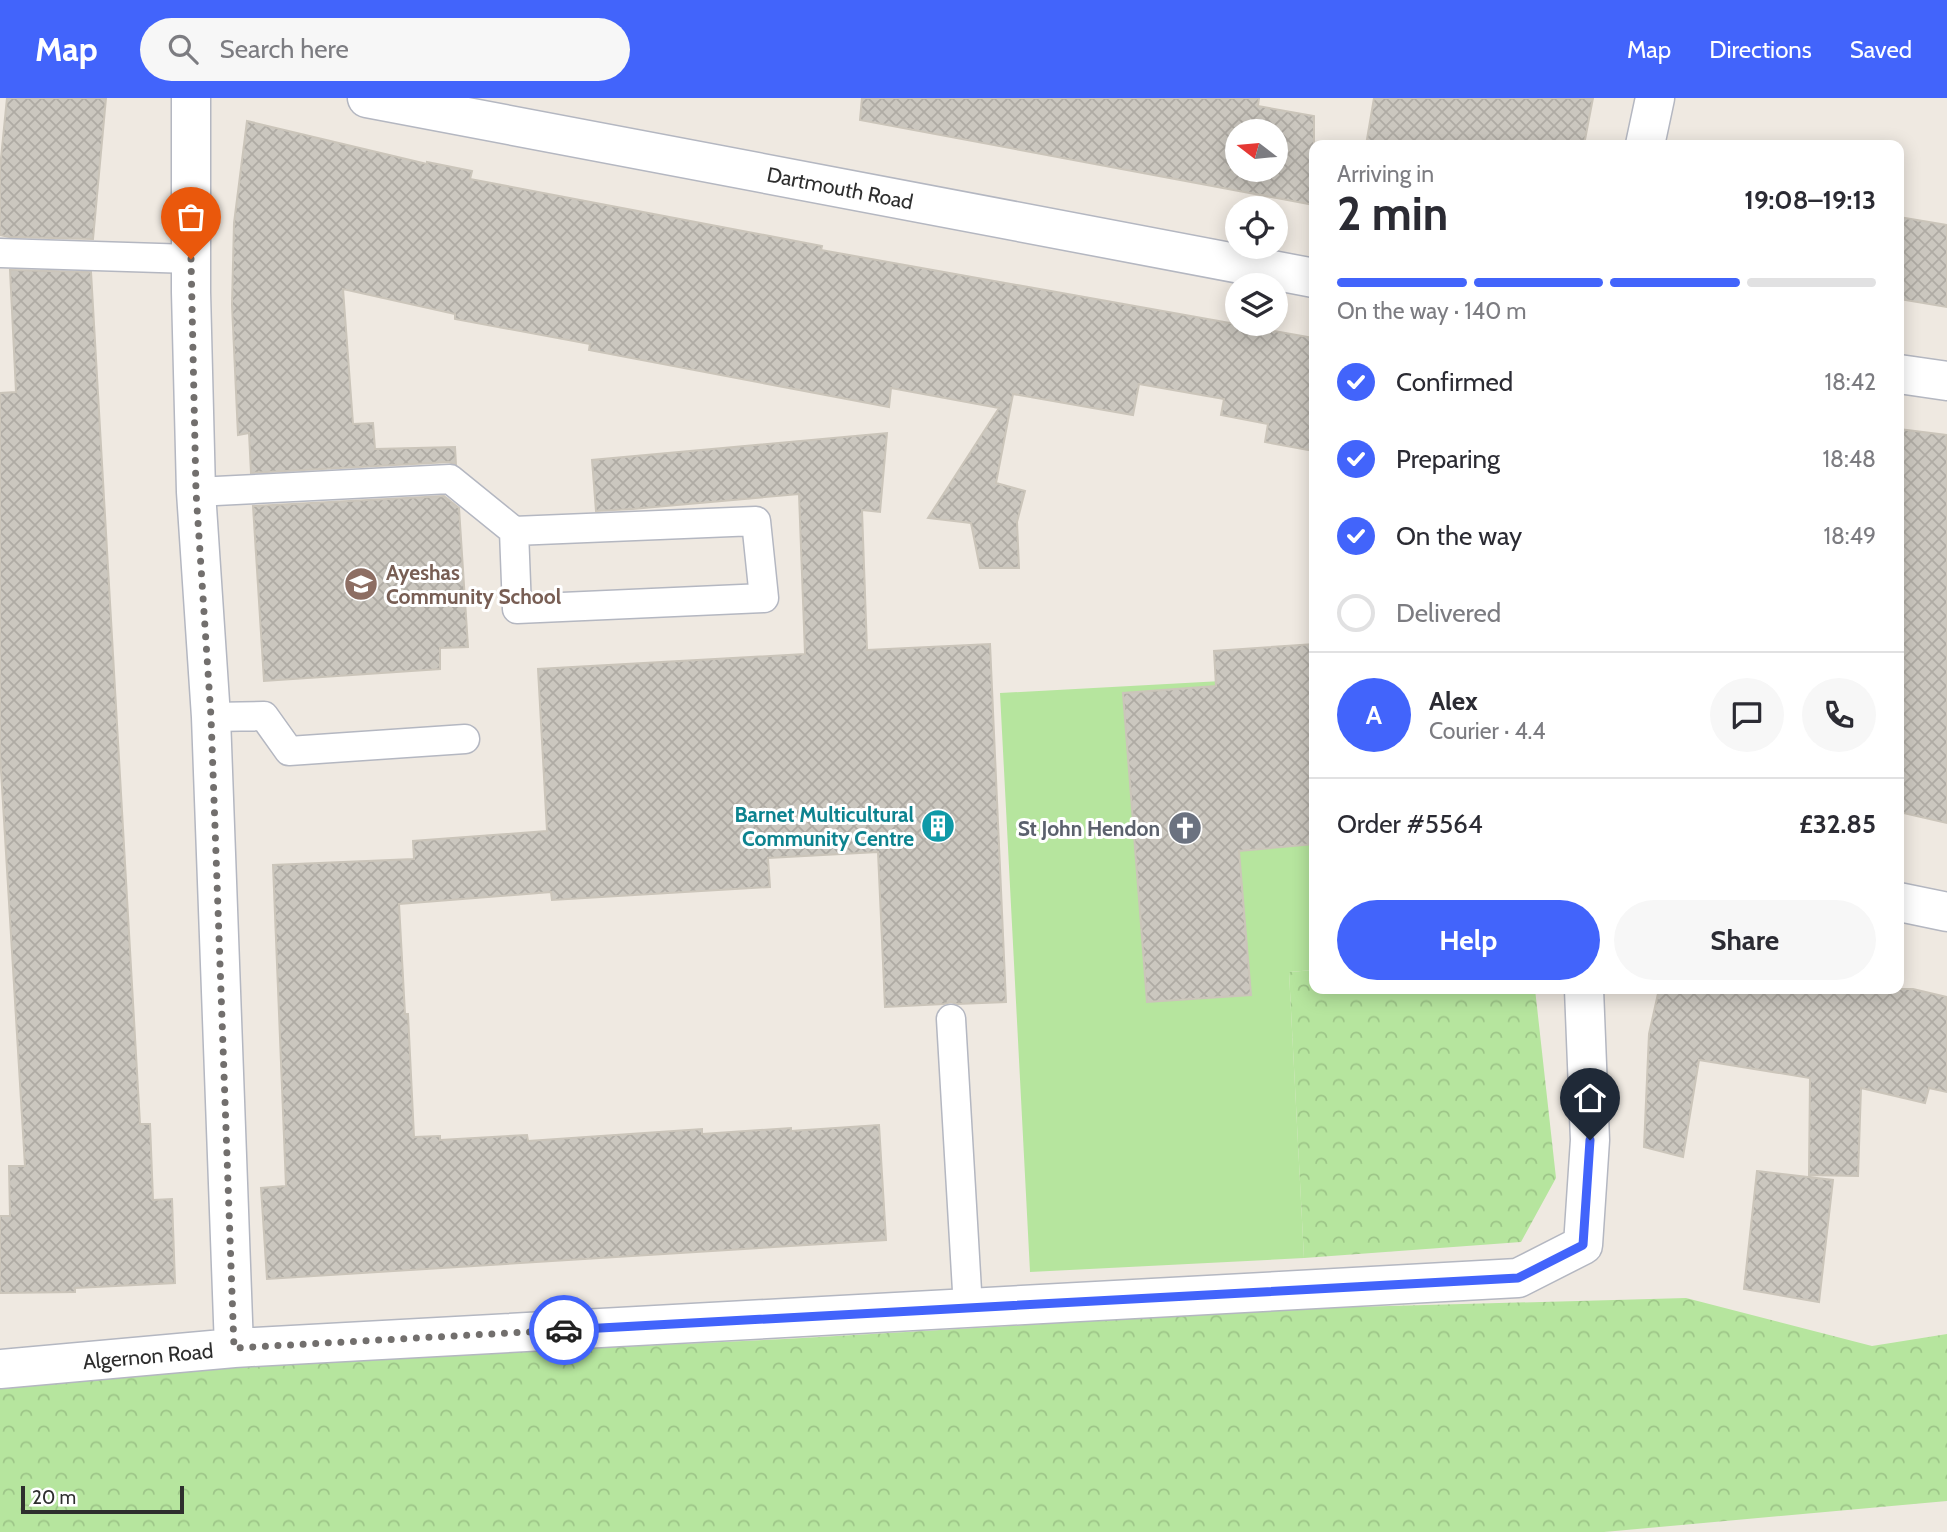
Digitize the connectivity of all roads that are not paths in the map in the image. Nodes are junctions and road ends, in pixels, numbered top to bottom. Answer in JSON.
{"nodes":[{"id":1,"x":191,"y":98,"type":"edge"},
{"id":2,"x":367,"y":98,"type":"edge"},
{"id":3,"x":1655,"y":98,"type":"edge"},
{"id":4,"x":1646,"y":140,"type":"edge"},
{"id":5,"x":0,"y":253,"type":"edge"},
{"id":6,"x":191,"y":259,"type":"junction"},
{"id":7,"x":1309,"y":277,"type":"edge"},
{"id":8,"x":1904,"y":375,"type":"edge"},
{"id":9,"x":1947,"y":381,"type":"edge"},
{"id":10,"x":196,"y":492,"type":"junction"},
{"id":11,"x":514,"y":531,"type":"junction"},
{"id":12,"x":211,"y":717,"type":"junction"},
{"id":13,"x":465,"y":739,"type":"dead end"},
{"id":14,"x":1904,"y":903,"type":"edge"},
{"id":15,"x":1947,"y":912,"type":"edge"},
{"id":16,"x":1584,"y":994,"type":"edge"},
{"id":17,"x":951,"y":1019,"type":"dead end"},
{"id":18,"x":968,"y":1307,"type":"junction"},
{"id":19,"x":234,"y":1348,"type":"junction"},
{"id":20,"x":0,"y":1369,"type":"edge"}],
"edges":[{"from":1,"to":6,"type":"street"},
{"from":2,"to":7,"type":"street","name":"Dartmouth Road"},
{"from":3,"to":4,"type":"street"},
{"from":5,"to":6,"type":"lane"},
{"from":6,"to":10,"type":"street"},
{"from":8,"to":9,"type":"street"},
{"from":10,"to":11,"type":"lane"},
{"from":10,"to":12,"type":"street"},
{"from":11,"to":11,"type":"lane"},
{"from":12,"to":13,"type":"lane"},
{"from":12,"to":19,"type":"street"},
{"from":14,"to":15,"type":"street"},
{"from":16,"to":18,"type":"street","name":"Algernon Road"},
{"from":17,"to":18,"type":"lane"},
{"from":18,"to":19,"type":"street","name":"Algernon Road"},
{"from":19,"to":20,"type":"street","name":"Algernon Road"}]}
